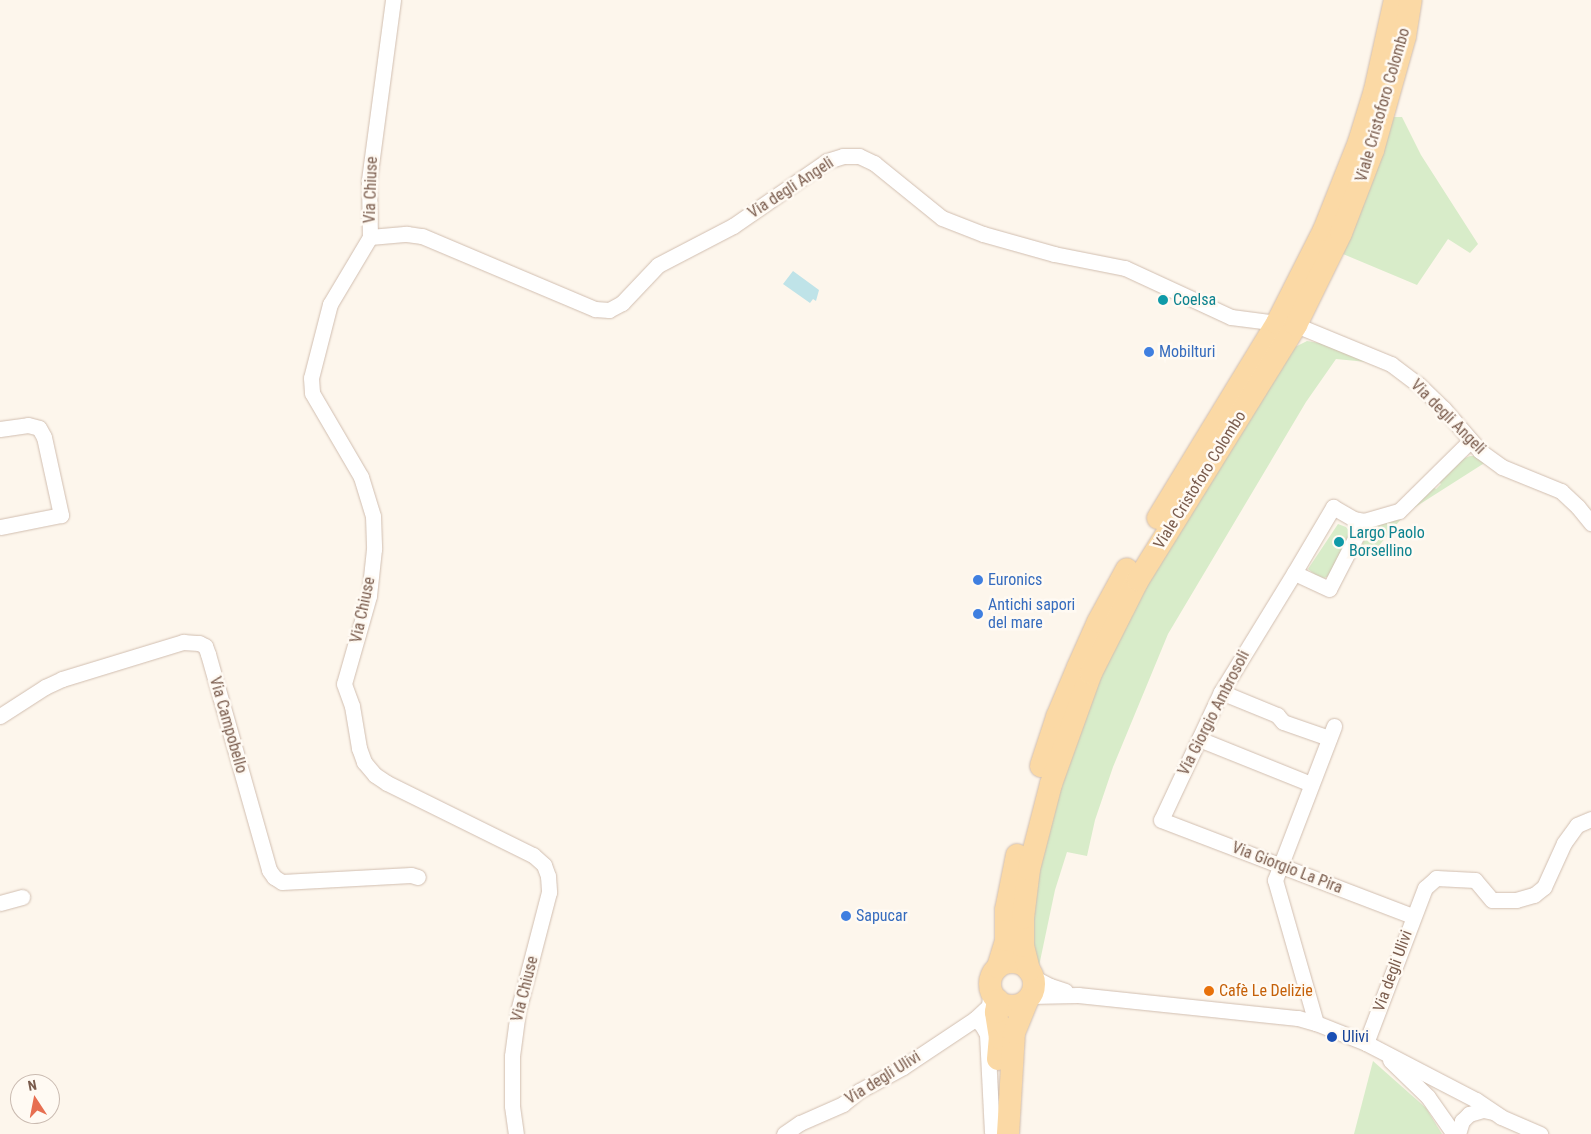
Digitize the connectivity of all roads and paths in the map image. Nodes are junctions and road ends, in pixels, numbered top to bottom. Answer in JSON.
{"nodes":[{"id":1,"x":393,"y":0,"type":"edge"},
{"id":2,"x":1394,"y":0,"type":"edge"},
{"id":3,"x":1411,"y":0,"type":"edge"},
{"id":4,"x":370,"y":237,"type":"junction"},
{"id":5,"x":1287,"y":324,"type":"junction"},
{"id":6,"x":0,"y":428,"type":"edge"},
{"id":7,"x":1470,"y":441,"type":"junction"},
{"id":8,"x":1364,"y":521,"type":"junction"},
{"id":9,"x":1591,"y":523,"type":"edge"},
{"id":10,"x":1,"y":527,"type":"dead end"},
{"id":11,"x":1291,"y":577,"type":"junction"},
{"id":12,"x":1221,"y":692,"type":"junction"},
{"id":13,"x":0,"y":716,"type":"edge"},
{"id":14,"x":1199,"y":739,"type":"junction"},
{"id":15,"x":1311,"y":784,"type":"junction"},
{"id":16,"x":1591,"y":819,"type":"edge"},
{"id":17,"x":1161,"y":820,"type":"joint"},
{"id":18,"x":1280,"y":865,"type":"junction"},
{"id":19,"x":418,"y":878,"type":"dead end"},
{"id":20,"x":22,"y":897,"type":"dead end"},
{"id":21,"x":0,"y":903,"type":"edge"},
{"id":22,"x":1413,"y":916,"type":"junction"},
{"id":23,"x":1030,"y":986,"type":"junction"},
{"id":24,"x":990,"y":1001,"type":"junction"},
{"id":25,"x":1316,"y":1022,"type":"junction"},
{"id":26,"x":1366,"y":1042,"type":"junction"},
{"id":27,"x":1380,"y":1050,"type":"junction"},
{"id":28,"x":1497,"y":1114,"type":"junction"},
{"id":29,"x":998,"y":1133,"type":"edge"},
{"id":30,"x":516,"y":1134,"type":"edge"},
{"id":31,"x":784,"y":1134,"type":"edge"},
{"id":32,"x":1456,"y":1134,"type":"edge"},
{"id":33,"x":1509,"y":1134,"type":"edge"},
{"id":34,"x":1540,"y":1134,"type":"edge"}],
"edges":[{"from":1,"to":4,"type":"street","name":"Via Chiuse"},
{"from":2,"to":5,"type":"main road","name":"Viale Cristoforo Colombo"},
{"from":3,"to":5,"type":"main road","name":"Viale Cristoforo Colombo"},
{"from":4,"to":5,"type":"street","name":"Via degli Angeli"},
{"from":4,"to":30,"type":"street","name":"Via Chiuse"},
{"from":5,"to":7,"type":"street","name":"Via degli Angeli"},
{"from":5,"to":23,"type":"main road","name":"Viale Cristoforo Colombo"},
{"from":5,"to":24,"type":"main road","name":"Viale Cristoforo Colombo"},
{"from":6,"to":10,"type":"street"},
{"from":7,"to":8,"type":"street"},
{"from":7,"to":9,"type":"street","name":"Via degli Angeli"},
{"from":8,"to":11,"type":"street","name":"Via Giorgio Ambrosoli"},
{"from":8,"to":11,"type":"street"},
{"from":11,"to":12,"type":"street","name":"Via Giorgio Ambrosoli"},
{"from":12,"to":14,"type":"street","name":"Via Giorgio Ambrosoli"},
{"from":12,"to":15,"type":"street"},
{"from":13,"to":19,"type":"street","name":"Via Campobello"},
{"from":14,"to":15,"type":"street"},
{"from":14,"to":17,"type":"street","name":"Via Giorgio Ambrosoli"},
{"from":15,"to":18,"type":"street"},
{"from":16,"to":22,"type":"street","name":"Via degli Ulivi"},
{"from":17,"to":18,"type":"street","name":"Via Giorgio La Pira"},
{"from":18,"to":22,"type":"street","name":"Via Giorgio La Pira"},
{"from":18,"to":25,"type":"street"},
{"from":20,"to":21,"type":"street"},
{"from":22,"to":26,"type":"street","name":"Via degli Ulivi"},
{"from":23,"to":24,"type":"main road"},
{"from":23,"to":24,"type":"main road"},
{"from":23,"to":25,"type":"street"},
{"from":23,"to":29,"type":"main road","name":"Viale Cristoforo Colombo"},
{"from":24,"to":29,"type":"main road","name":"Viale Cristoforo Colombo"},
{"from":24,"to":31,"type":"street","name":"Via degli Ulivi"},
{"from":25,"to":26,"type":"street"},
{"from":26,"to":27,"type":"street"},
{"from":27,"to":28,"type":"street"},
{"from":27,"to":32,"type":"street"},
{"from":28,"to":32,"type":"street"},
{"from":28,"to":33,"type":"street"},
{"from":28,"to":34,"type":"street"}]}
